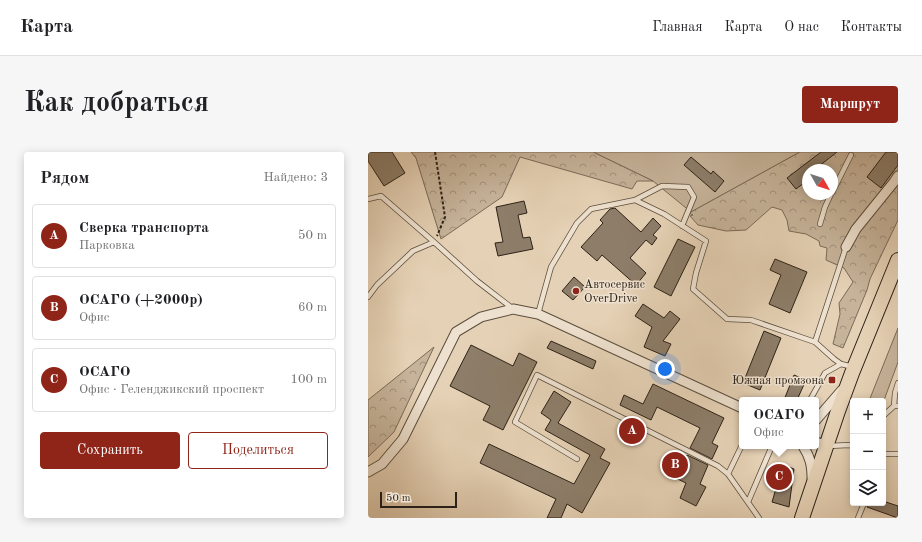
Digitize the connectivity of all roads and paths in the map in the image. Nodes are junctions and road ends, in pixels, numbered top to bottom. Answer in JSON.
{"nodes":[{"id":1,"x":435,"y":152,"type":"edge"},
{"id":2,"x":851,"y":155,"type":"dead end"},
{"id":3,"x":898,"y":176,"type":"edge"},
{"id":4,"x":838,"y":181,"type":"edge"},
{"id":5,"x":368,"y":199,"type":"edge"},
{"id":6,"x":635,"y":200,"type":"junction"},
{"id":7,"x":828,"y":200,"type":"edge"},
{"id":8,"x":820,"y":224,"type":"dead end"},
{"id":9,"x":682,"y":226,"type":"junction"},
{"id":10,"x":434,"y":242,"type":"junction"},
{"id":11,"x":846,"y":247,"type":"joint"},
{"id":12,"x":898,"y":260,"type":"edge"},
{"id":13,"x":368,"y":297,"type":"edge"},
{"id":14,"x":513,"y":309,"type":"junction"},
{"id":15,"x":538,"y":314,"type":"junction"},
{"id":16,"x":815,"y":342,"type":"junction"},
{"id":17,"x":841,"y":364,"type":"junction"},
{"id":18,"x":854,"y":370,"type":"junction"},
{"id":19,"x":898,"y":383,"type":"edge"},
{"id":20,"x":812,"y":397,"type":"edge"},
{"id":21,"x":896,"y":406,"type":"edge"},
{"id":22,"x":739,"y":407,"type":"edge"},
{"id":23,"x":886,"y":414,"type":"edge"},
{"id":24,"x":819,"y":417,"type":"edge"},
{"id":25,"x":821,"y":444,"type":"edge"},
{"id":26,"x":850,"y":444,"type":"edge"},
{"id":27,"x":740,"y":449,"type":"edge"},
{"id":28,"x":771,"y":449,"type":"edge"},
{"id":29,"x":805,"y":449,"type":"edge"},
{"id":30,"x":886,"y":454,"type":"edge"},
{"id":31,"x":898,"y":454,"type":"edge"},
{"id":32,"x":577,"y":459,"type":"dead end"},
{"id":33,"x":368,"y":472,"type":"edge"},
{"id":34,"x":728,"y":474,"type":"junction"},
{"id":35,"x":813,"y":487,"type":"junction"},
{"id":36,"x":748,"y":502,"type":"junction"},
{"id":37,"x":863,"y":506,"type":"edge"},
{"id":38,"x":759,"y":518,"type":"edge"},
{"id":39,"x":802,"y":518,"type":"edge"},
{"id":40,"x":858,"y":518,"type":"edge"}],
"edges":[{"from":1,"to":10,"type":"path"},
{"from":2,"to":4,"type":"lane"},
{"from":3,"to":11,"type":"street"},
{"from":5,"to":10,"type":"lane"},
{"from":6,"to":9,"type":"lane"},
{"from":6,"to":9,"type":"lane"},
{"from":6,"to":15,"type":"lane"},
{"from":7,"to":8,"type":"lane"},
{"from":9,"to":16,"type":"lane"},
{"from":10,"to":13,"type":"lane"},
{"from":10,"to":14,"type":"lane"},
{"from":11,"to":16,"type":"lane"},
{"from":12,"to":18,"type":"main road"},
{"from":14,"to":15,"type":"street"},
{"from":14,"to":33,"type":"street"},
{"from":15,"to":22,"type":"street"},
{"from":16,"to":17,"type":"lane"},
{"from":17,"to":18,"type":"lane"},
{"from":17,"to":20,"type":"lane"},
{"from":18,"to":24,"type":"street"},
{"from":18,"to":25,"type":"main road"},
{"from":19,"to":21,"type":"lane"},
{"from":21,"to":23,"type":"lane"},
{"from":25,"to":26,"type":"lane"},
{"from":25,"to":35,"type":"main road"},
{"from":27,"to":34,"type":"lane"},
{"from":28,"to":36,"type":"lane"},
{"from":29,"to":35,"type":"street"},
{"from":30,"to":31,"type":"lane"},
{"from":32,"to":34,"type":"lane"},
{"from":34,"to":36,"type":"lane"},
{"from":35,"to":39,"type":"main road"},
{"from":36,"to":38,"type":"lane"},
{"from":37,"to":40,"type":"lane"}]}
